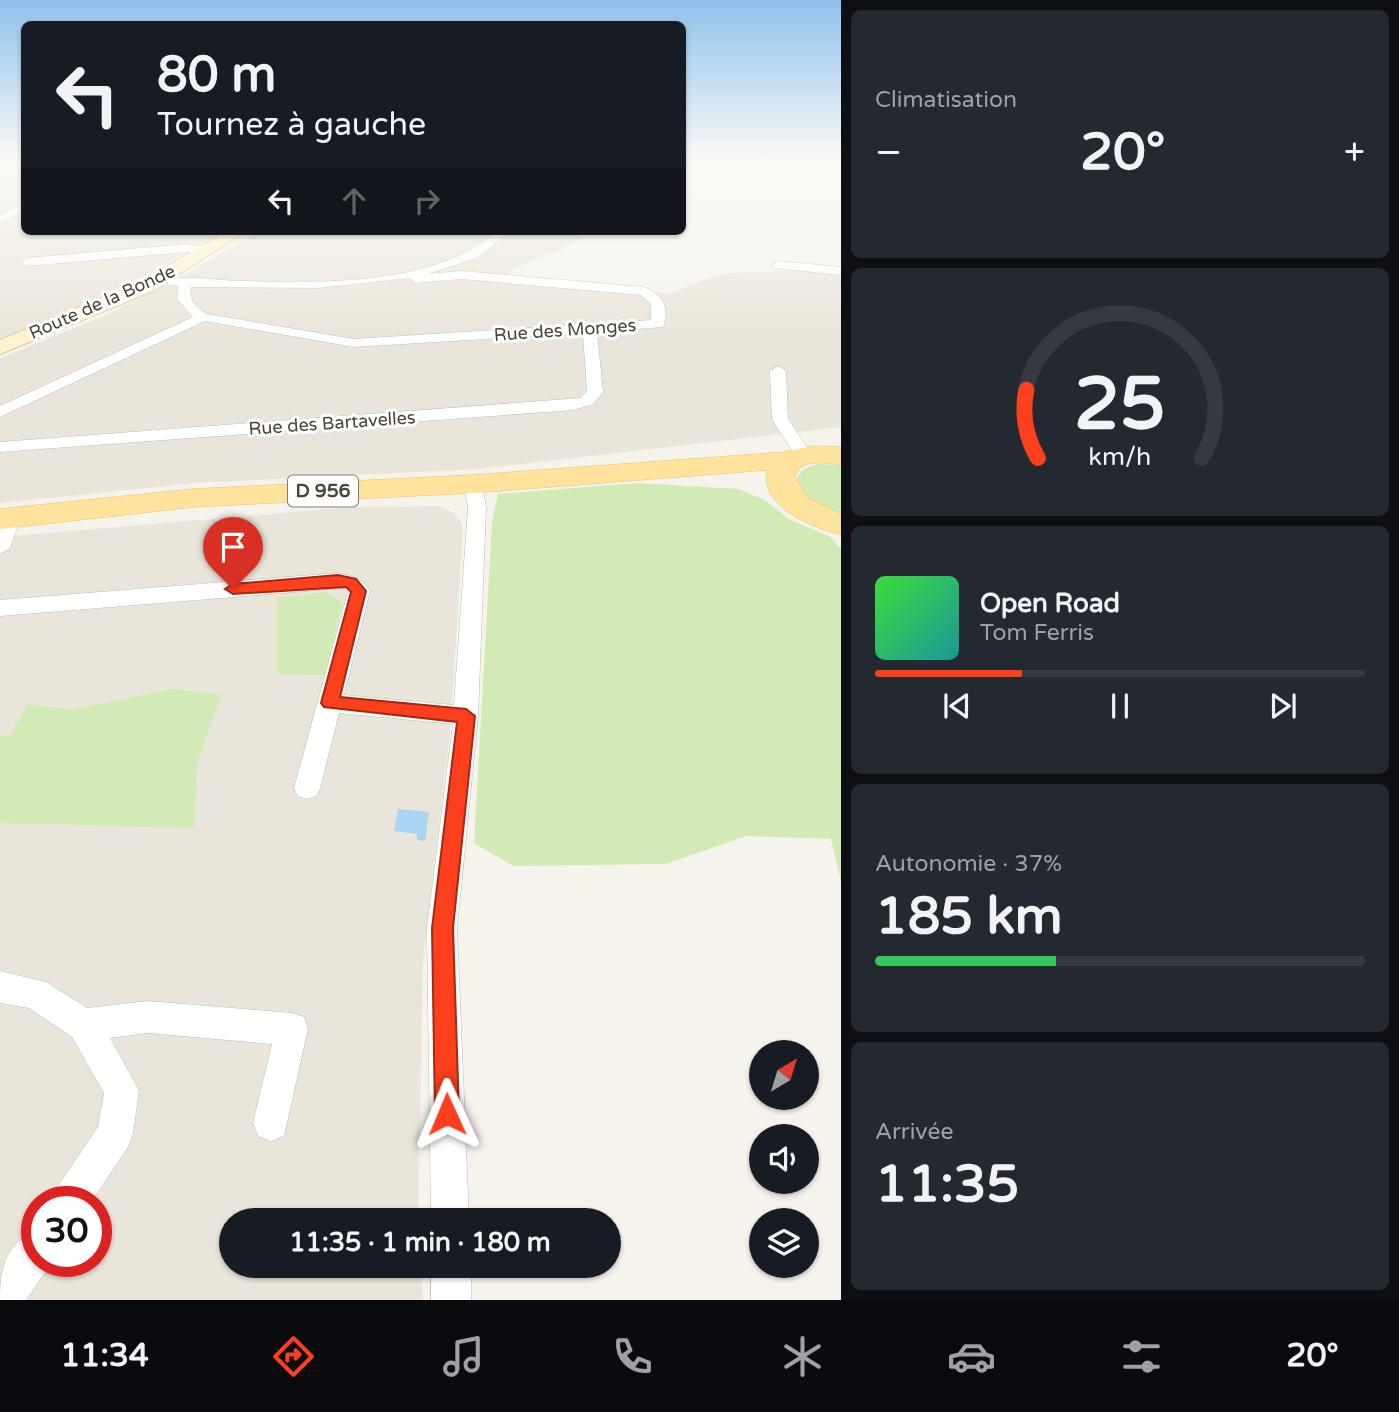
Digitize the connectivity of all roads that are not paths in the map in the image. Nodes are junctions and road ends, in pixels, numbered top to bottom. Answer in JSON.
{"nodes":[{"id":1,"x":499,"y":235,"type":"edge"},
{"id":2,"x":214,"y":241,"type":"edge"},
{"id":3,"x":27,"y":262,"type":"dead end"},
{"id":4,"x":778,"y":265,"type":"dead end"},
{"id":5,"x":841,"y":271,"type":"edge"},
{"id":6,"x":160,"y":279,"type":"junction"},
{"id":7,"x":415,"y":279,"type":"dead end"},
{"id":8,"x":186,"y":283,"type":"junction"},
{"id":9,"x":203,"y":317,"type":"junction"},
{"id":10,"x":590,"y":328,"type":"junction"},
{"id":11,"x":0,"y":348,"type":"edge"},
{"id":12,"x":778,"y":371,"type":"dead end"},
{"id":13,"x":0,"y":412,"type":"edge"},
{"id":14,"x":0,"y":447,"type":"edge"},
{"id":15,"x":841,"y":456,"type":"edge"},
{"id":16,"x":798,"y":458,"type":"junction"},
{"id":17,"x":646,"y":469,"type":"junction"},
{"id":18,"x":473,"y":484,"type":"junction"},
{"id":19,"x":786,"y":496,"type":"junction"},
{"id":20,"x":6,"y":518,"type":"edge"},
{"id":21,"x":840,"y":525,"type":"edge"},
{"id":22,"x":0,"y":548,"type":"edge"},
{"id":23,"x":0,"y":608,"type":"edge"},
{"id":24,"x":330,"y":703,"type":"junction"},
{"id":25,"x":466,"y":716,"type":"junction"},
{"id":26,"x":307,"y":788,"type":"dead end"},
{"id":27,"x":0,"y":986,"type":"edge"},
{"id":28,"x":84,"y":1024,"type":"junction"},
{"id":29,"x":271,"y":1123,"type":"dead end"},
{"id":30,"x":80,"y":1186,"type":"edge"},
{"id":31,"x":450,"y":1208,"type":"edge"},
{"id":32,"x":21,"y":1273,"type":"edge"},
{"id":33,"x":451,"y":1278,"type":"edge"},
{"id":34,"x":2,"y":1300,"type":"edge"},
{"id":35,"x":451,"y":1300,"type":"edge"}],
"edges":[{"from":1,"to":8,"type":"street"},
{"from":2,"to":3,"type":"street"},
{"from":2,"to":6,"type":"main road","name":"Route de la Bonde"},
{"from":4,"to":5,"type":"street"},
{"from":6,"to":8,"type":"street"},
{"from":6,"to":11,"type":"main road","name":"Route de la Bonde"},
{"from":7,"to":10,"type":"street","name":"Rue des Monges"},
{"from":8,"to":9,"type":"street"},
{"from":9,"to":10,"type":"street","name":"Rue des Monges"},
{"from":9,"to":13,"type":"street"},
{"from":10,"to":14,"type":"street","name":"Rue des Bartavelles"},
{"from":12,"to":16,"type":"street"},
{"from":15,"to":16,"type":"main road"},
{"from":16,"to":17,"type":"main road","number":"D 956"},
{"from":16,"to":19,"type":"main road"},
{"from":17,"to":18,"type":"main road","number":"D 956"},
{"from":17,"to":19,"type":"main road","number":"D 956"},
{"from":18,"to":20,"type":"main road","number":"D 956"},
{"from":18,"to":25,"type":"street"},
{"from":19,"to":21,"type":"main road"},
{"from":20,"to":22,"type":"street"},
{"from":23,"to":24,"type":"street"},
{"from":24,"to":25,"type":"street"},
{"from":24,"to":26,"type":"street"},
{"from":25,"to":31,"type":"street"},
{"from":27,"to":28,"type":"street"},
{"from":28,"to":29,"type":"street"},
{"from":28,"to":30,"type":"street"},
{"from":32,"to":34,"type":"street"},
{"from":33,"to":35,"type":"street"}]}
